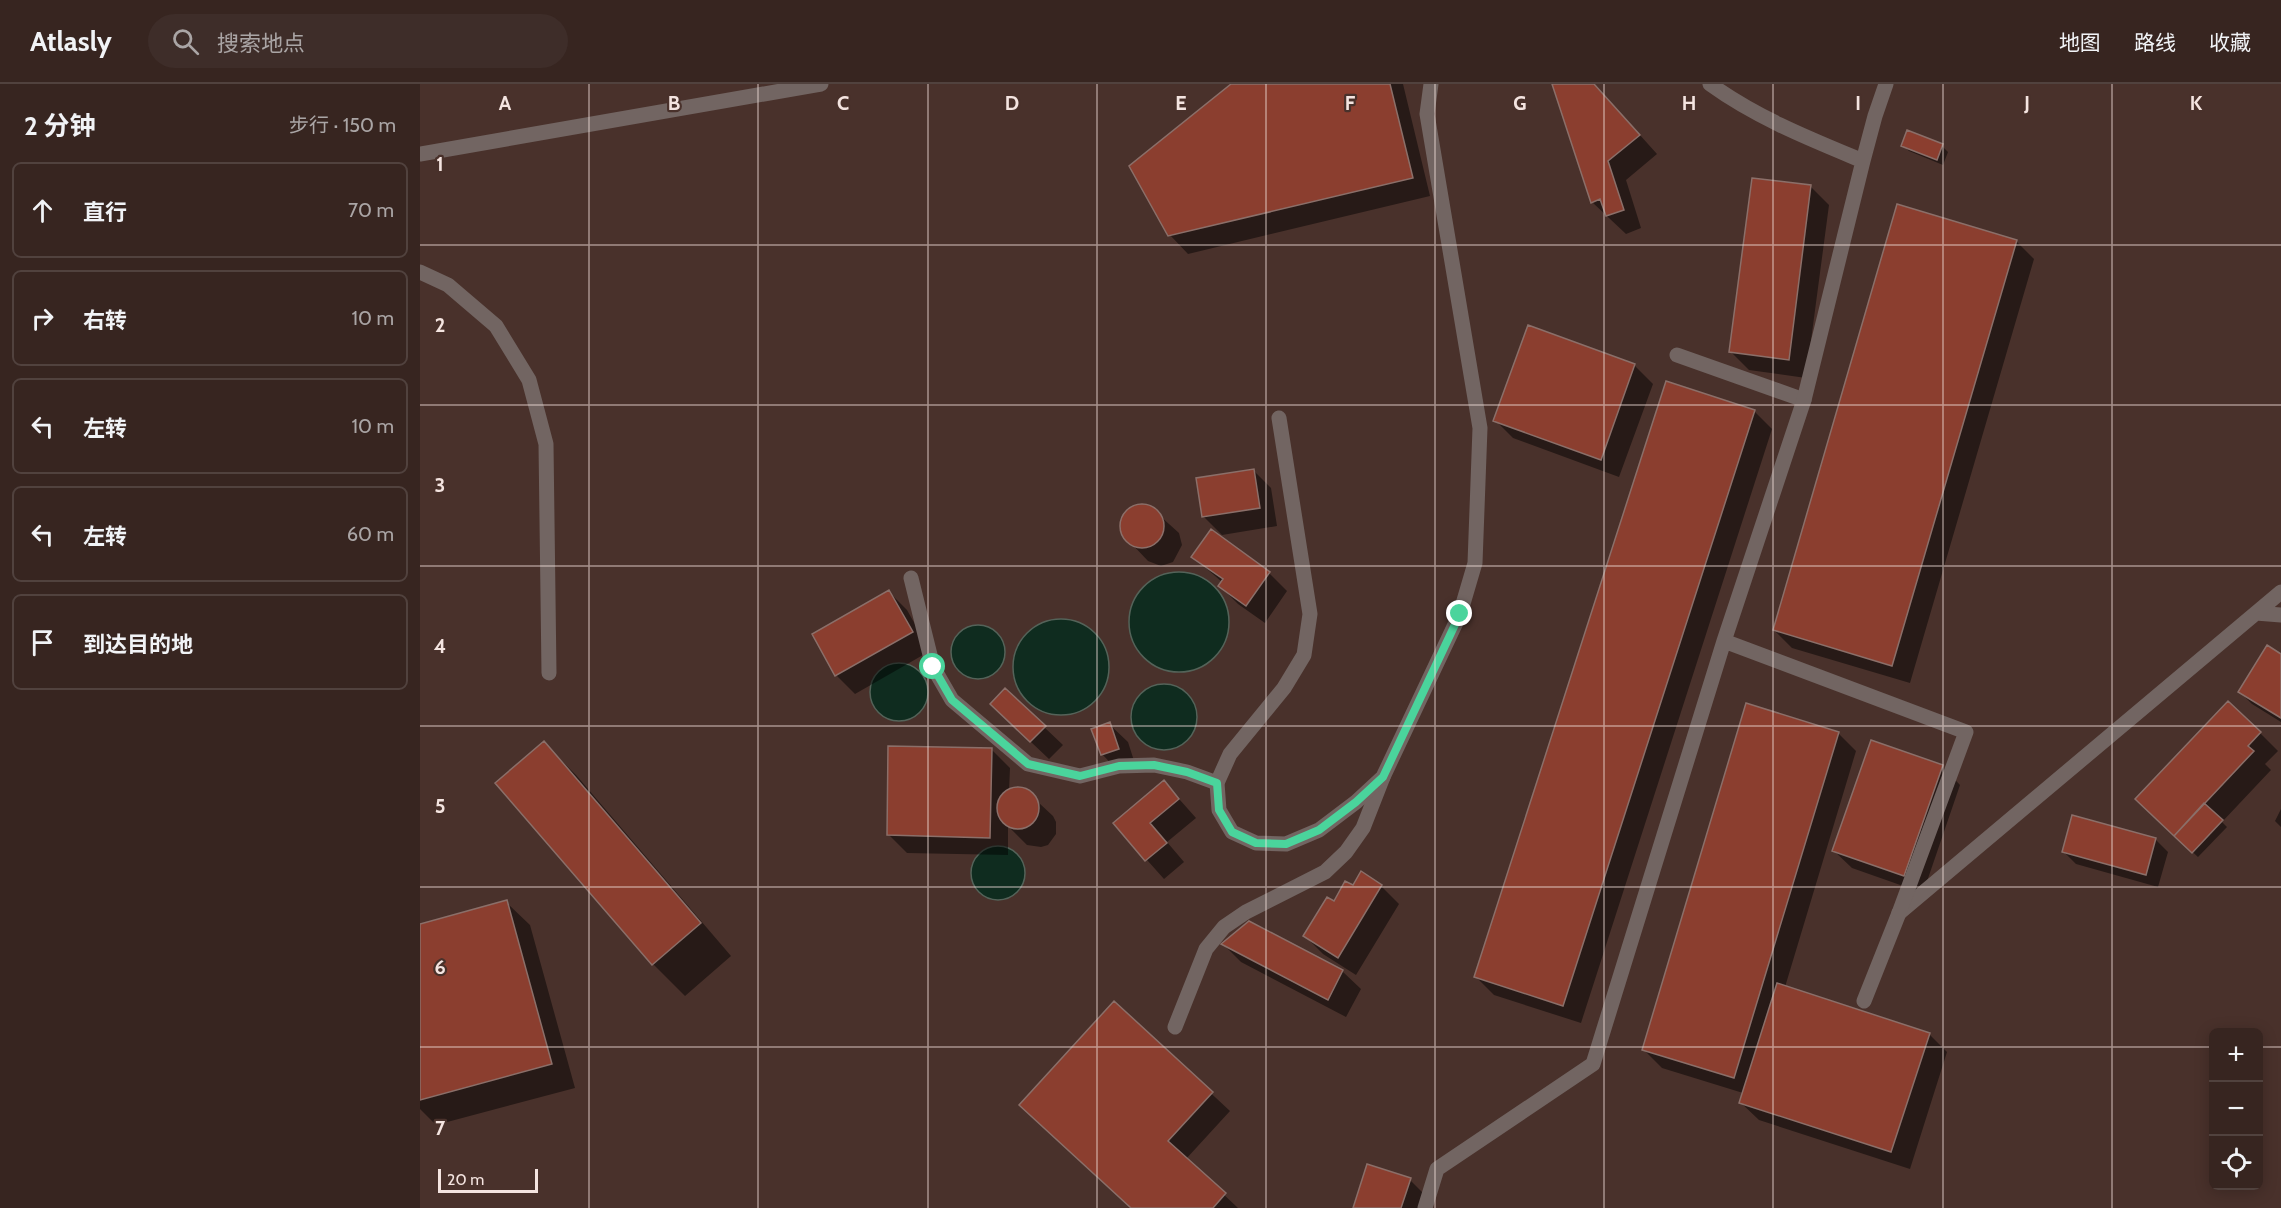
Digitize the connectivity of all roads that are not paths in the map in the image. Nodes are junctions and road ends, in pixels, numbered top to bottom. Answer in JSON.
{"nodes":[{"id":1,"x":821,"y":84,"type":"edge"},
{"id":2,"x":1431,"y":84,"type":"edge"},
{"id":3,"x":1710,"y":84,"type":"edge"},
{"id":4,"x":1886,"y":84,"type":"edge"},
{"id":5,"x":420,"y":154,"type":"edge"},
{"id":6,"x":1863,"y":161,"type":"junction"},
{"id":7,"x":420,"y":272,"type":"edge"},
{"id":8,"x":1677,"y":355,"type":"dead end"},
{"id":9,"x":1804,"y":400,"type":"junction"},
{"id":10,"x":1279,"y":418,"type":"dead end"},
{"id":11,"x":911,"y":578,"type":"dead end"},
{"id":12,"x":2281,"y":592,"type":"edge"},
{"id":13,"x":2256,"y":613,"type":"junction"},
{"id":14,"x":2281,"y":615,"type":"edge"},
{"id":15,"x":1724,"y":641,"type":"junction"},
{"id":16,"x":549,"y":673,"type":"dead end"},
{"id":17,"x":1383,"y":777,"type":"junction"},
{"id":18,"x":1217,"y":783,"type":"junction"},
{"id":19,"x":1899,"y":913,"type":"junction"},
{"id":20,"x":1864,"y":1001,"type":"dead end"},
{"id":21,"x":1175,"y":1027,"type":"dead end"},
{"id":22,"x":1425,"y":1208,"type":"edge"}],
"edges":[{"from":1,"to":5,"type":"street"},
{"from":2,"to":17,"type":"street"},
{"from":3,"to":6,"type":"street"},
{"from":4,"to":6,"type":"street"},
{"from":6,"to":9,"type":"street"},
{"from":7,"to":16,"type":"street"},
{"from":8,"to":9,"type":"street"},
{"from":9,"to":15,"type":"street"},
{"from":10,"to":18,"type":"street"},
{"from":11,"to":18,"type":"street"},
{"from":12,"to":13,"type":"street"},
{"from":13,"to":14,"type":"street"},
{"from":13,"to":19,"type":"street"},
{"from":15,"to":19,"type":"street"},
{"from":15,"to":22,"type":"street"},
{"from":17,"to":18,"type":"street"},
{"from":17,"to":21,"type":"street"},
{"from":19,"to":20,"type":"street"}]}
